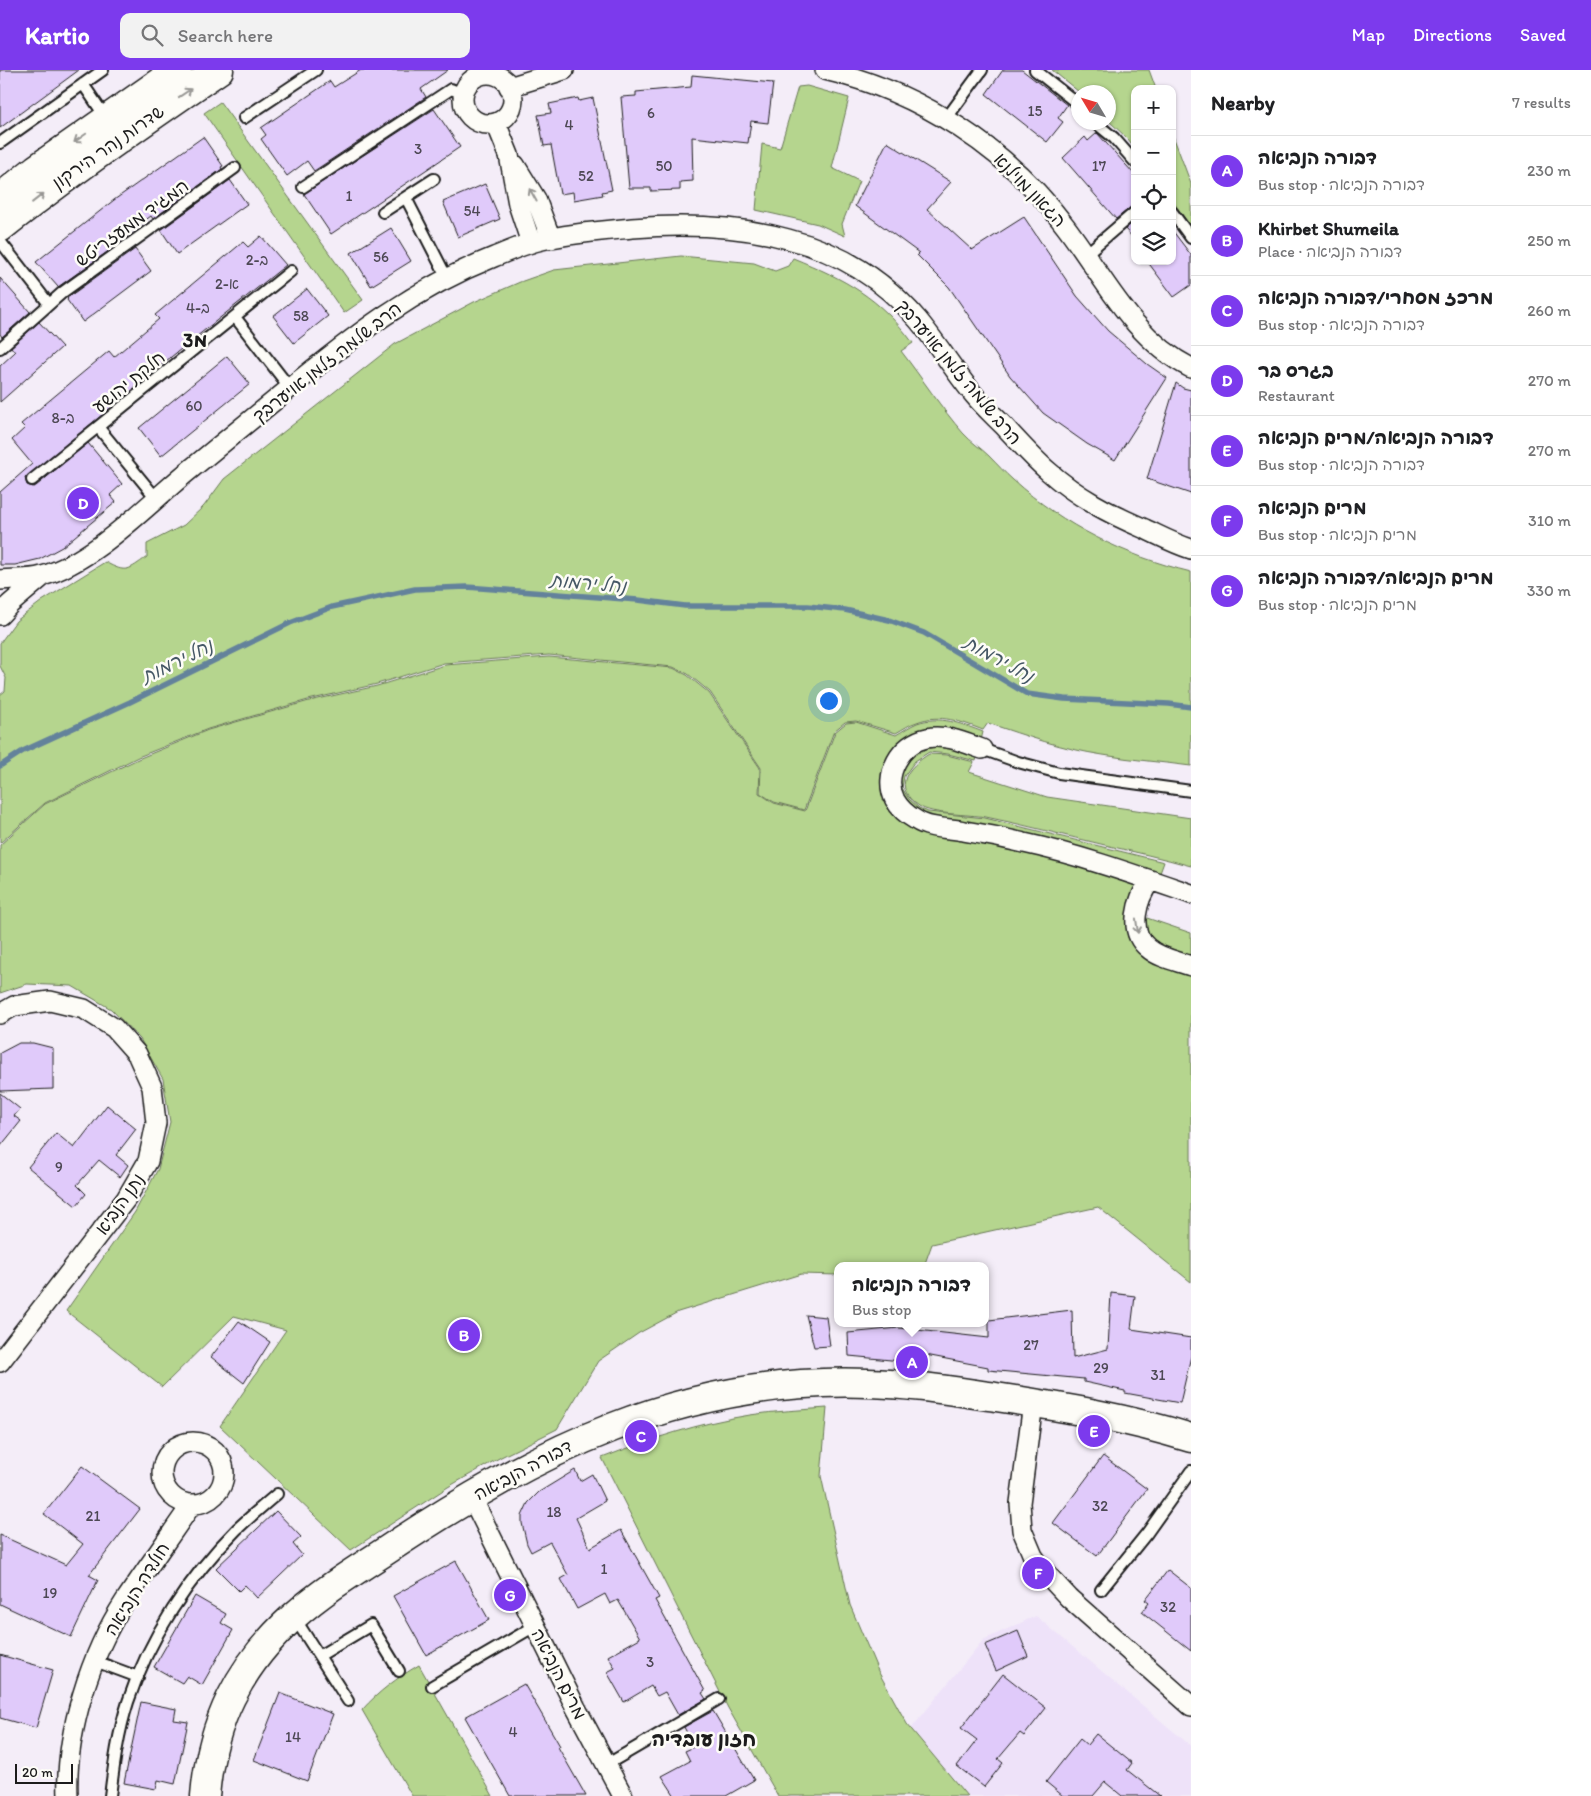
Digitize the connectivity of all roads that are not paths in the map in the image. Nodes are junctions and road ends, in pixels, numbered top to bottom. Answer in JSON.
{"nodes":[{"id":1,"x":104,"y":70,"type":"edge"},
{"id":2,"x":177,"y":70,"type":"edge"},
{"id":3,"x":219,"y":70,"type":"edge"},
{"id":4,"x":316,"y":70,"type":"edge"},
{"id":5,"x":564,"y":70,"type":"edge"},
{"id":6,"x":825,"y":70,"type":"edge"},
{"id":7,"x":982,"y":70,"type":"edge"},
{"id":8,"x":1035,"y":70,"type":"edge"},
{"id":9,"x":83,"y":84,"type":"junction"},
{"id":10,"x":510,"y":87,"type":"junction"},
{"id":11,"x":463,"y":94,"type":"junction"},
{"id":12,"x":1071,"y":98,"type":"edge"},
{"id":13,"x":244,"y":118,"type":"dead end"},
{"id":14,"x":106,"y":119,"type":"junction"},
{"id":15,"x":946,"y":119,"type":"junction"},
{"id":16,"x":496,"y":123,"type":"junction"},
{"id":17,"x":1104,"y":130,"type":"edge"},
{"id":18,"x":0,"y":143,"type":"edge"},
{"id":19,"x":509,"y":155,"type":"junction"},
{"id":20,"x":1131,"y":157,"type":"edge"},
{"id":21,"x":235,"y":168,"type":"dead end"},
{"id":22,"x":434,"y":179,"type":"dead end"},
{"id":23,"x":303,"y":187,"type":"dead end"},
{"id":24,"x":0,"y":198,"type":"edge"},
{"id":25,"x":406,"y":198,"type":"junction"},
{"id":26,"x":383,"y":212,"type":"dead end"},
{"id":27,"x":1131,"y":215,"type":"edge"},
{"id":28,"x":1176,"y":217,"type":"edge"},
{"id":29,"x":0,"y":228,"type":"edge"},
{"id":30,"x":551,"y":238,"type":"junction"},
{"id":31,"x":1191,"y":238,"type":"edge"},
{"id":32,"x":0,"y":241,"type":"edge"},
{"id":33,"x":531,"y":243,"type":"junction"},
{"id":34,"x":1086,"y":254,"type":"junction"},
{"id":35,"x":291,"y":271,"type":"dead end"},
{"id":36,"x":447,"y":278,"type":"junction"},
{"id":37,"x":49,"y":304,"type":"junction"},
{"id":38,"x":235,"y":317,"type":"junction"},
{"id":39,"x":0,"y":348,"type":"edge"},
{"id":40,"x":1191,"y":368,"type":"edge"},
{"id":41,"x":290,"y":388,"type":"junction"},
{"id":42,"x":98,"y":427,"type":"junction"},
{"id":43,"x":32,"y":480,"type":"dead end"},
{"id":44,"x":156,"y":498,"type":"junction"},
{"id":45,"x":1191,"y":548,"type":"edge"},
{"id":46,"x":43,"y":576,"type":"junction"},
{"id":47,"x":0,"y":580,"type":"edge"},
{"id":48,"x":0,"y":615,"type":"edge"},
{"id":49,"x":982,"y":749,"type":"joint"},
{"id":50,"x":1191,"y":791,"type":"edge"},
{"id":51,"x":1150,"y":880,"type":"junction"},
{"id":52,"x":1191,"y":894,"type":"edge"},
{"id":53,"x":1191,"y":966,"type":"edge"},
{"id":54,"x":0,"y":1014,"type":"edge"},
{"id":55,"x":0,"y":1362,"type":"edge"},
{"id":56,"x":1033,"y":1403,"type":"junction"},
{"id":57,"x":1191,"y":1438,"type":"edge"},
{"id":58,"x":1191,"y":1471,"type":"edge"},
{"id":59,"x":277,"y":1494,"type":"dead end"},
{"id":60,"x":471,"y":1496,"type":"junction"},
{"id":61,"x":192,"y":1504,"type":"dead end"},
{"id":62,"x":1101,"y":1590,"type":"dead end"},
{"id":63,"x":294,"y":1616,"type":"junction"},
{"id":64,"x":535,"y":1626,"type":"junction"},
{"id":65,"x":319,"y":1656,"type":"junction"},
{"id":66,"x":95,"y":1661,"type":"junction"},
{"id":67,"x":399,"y":1671,"type":"dead end"},
{"id":68,"x":138,"y":1677,"type":"junction"},
{"id":69,"x":432,"y":1686,"type":"dead end"},
{"id":70,"x":719,"y":1699,"type":"dead end"},
{"id":71,"x":348,"y":1700,"type":"dead end"},
{"id":72,"x":1191,"y":1706,"type":"edge"},
{"id":73,"x":606,"y":1765,"type":"junction"},
{"id":74,"x":68,"y":1796,"type":"edge"},
{"id":75,"x":110,"y":1796,"type":"edge"},
{"id":76,"x":205,"y":1796,"type":"edge"},
{"id":77,"x":623,"y":1796,"type":"edge"}],
"edges":[{"from":1,"to":9,"type":"lane"},
{"from":2,"to":14,"type":"street","name":"שדרות נהר הירקון"},
{"from":29,"to":3,"type":"street","name":"שדרות נהר הירקון","one_way":true},
{"from":4,"to":13,"type":"lane"},
{"from":5,"to":10,"type":"street"},
{"from":6,"to":15,"type":"street","name":"הגאון מוילנא"},
{"from":7,"to":15,"type":"lane"},
{"from":8,"to":12,"type":"lane"},
{"from":9,"to":14,"type":"lane"},
{"from":9,"to":18,"type":"lane"},
{"from":10,"to":11,"type":"street"},
{"from":10,"to":16,"type":"street"},
{"from":11,"to":16,"type":"street"},
{"from":11,"to":23,"type":"lane"},
{"from":14,"to":24,"type":"street","name":"שדרות נהר הירקון","one_way":true},
{"from":15,"to":34,"type":"street","name":"הגאון מוילנא"},
{"from":16,"to":19,"type":"street"},
{"from":17,"to":20,"type":"lane"},
{"from":30,"to":19,"type":"street","one_way":true},
{"from":19,"to":33,"type":"street"},
{"from":21,"to":37,"type":"lane","name":"המגיד ממעזריטש"},
{"from":22,"to":25,"type":"lane"},
{"from":25,"to":26,"type":"lane"},
{"from":25,"to":36,"type":"lane"},
{"from":27,"to":34,"type":"lane"},
{"from":28,"to":31,"type":"lane"},
{"from":30,"to":33,"type":"street","name":"הרב שלמה זלמן אויערבך"},
{"from":30,"to":45,"type":"street","name":"הרב שלמה זלמן אויערבך"},
{"from":32,"to":37,"type":"lane"},
{"from":33,"to":36,"type":"street","name":"הרב שלמה זלמן אויערבך"},
{"from":34,"to":40,"type":"street","name":"הגאון מוילנא"},
{"from":35,"to":38,"type":"lane","name":"חלקת יהושע"},
{"from":36,"to":41,"type":"street","name":"הרב שלמה זלמן אויערבך"},
{"from":37,"to":39,"type":"lane","name":"המגיד ממעזריטש"},
{"from":38,"to":41,"type":"lane"},
{"from":38,"to":42,"type":"lane","name":"חלקת יהושע"},
{"from":41,"to":44,"type":"street","name":"הרב שלמה זלמן אויערבך"},
{"from":42,"to":43,"type":"lane","name":"חלקת יהושע"},
{"from":42,"to":44,"type":"lane"},
{"from":44,"to":46,"type":"street","name":"הרב שלמה זלמן אויערבך"},
{"from":46,"to":47,"type":"street"},
{"from":46,"to":48,"type":"street"},
{"from":49,"to":50,"type":"lane"},
{"from":49,"to":51,"type":"street"},
{"from":51,"to":52,"type":"street"},
{"from":51,"to":53,"type":"street","one_way":true},
{"from":54,"to":55,"type":"street","name":"נתן הנביא"},
{"from":56,"to":57,"type":"street","name":"דבורה הנביאה"},
{"from":56,"to":60,"type":"street","name":"דבורה הנביאה"},
{"from":56,"to":72,"type":"street"},
{"from":58,"to":62,"type":"lane"},
{"from":59,"to":68,"type":"lane"},
{"from":60,"to":63,"type":"street","name":"דבורה הנביאה"},
{"from":60,"to":64,"type":"street","name":"מרים הנביאה"},
{"from":61,"to":66,"type":"street","name":"חולדה הנביאה"},
{"from":63,"to":65,"type":"lane"},
{"from":63,"to":76,"type":"street","name":"דבורה הנביאה"},
{"from":64,"to":69,"type":"lane"},
{"from":64,"to":73,"type":"street","name":"מרים הנביאה"},
{"from":65,"to":67,"type":"lane"},
{"from":65,"to":71,"type":"lane"},
{"from":66,"to":68,"type":"lane"},
{"from":66,"to":74,"type":"street","name":"חולדה הנביאה"},
{"from":68,"to":75,"type":"lane"},
{"from":70,"to":73,"type":"lane"},
{"from":73,"to":77,"type":"street","name":"מרים הנביאה"}]}
